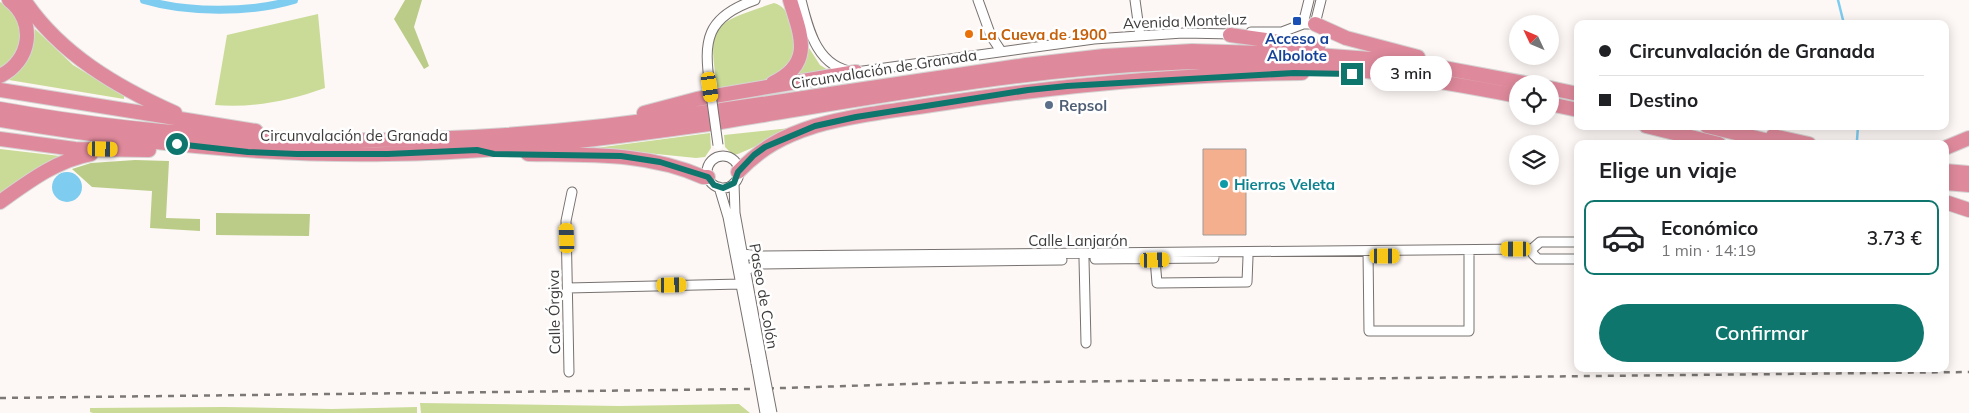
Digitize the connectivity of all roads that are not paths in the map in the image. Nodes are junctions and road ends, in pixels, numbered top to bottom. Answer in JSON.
{"nodes":[{"id":1,"x":9,"y":0,"type":"edge"},
{"id":2,"x":24,"y":0,"type":"edge"},
{"id":3,"x":756,"y":0,"type":"edge"},
{"id":4,"x":978,"y":0,"type":"edge"},
{"id":5,"x":1135,"y":0,"type":"edge"},
{"id":6,"x":1309,"y":0,"type":"edge"},
{"id":7,"x":1321,"y":0,"type":"edge"},
{"id":8,"x":794,"y":2,"type":"edge"},
{"id":9,"x":1309,"y":24,"type":"junction"},
{"id":10,"x":1230,"y":35,"type":"junction"},
{"id":11,"x":1140,"y":36,"type":"junction"},
{"id":12,"x":1002,"y":51,"type":"junction"},
{"id":13,"x":1392,"y":60,"type":"junction"},
{"id":14,"x":1434,"y":65,"type":"junction"},
{"id":15,"x":1368,"y":70,"type":"junction"},
{"id":16,"x":856,"y":72,"type":"junction"},
{"id":17,"x":0,"y":76,"type":"edge"},
{"id":18,"x":1509,"y":80,"type":"edge"},
{"id":19,"x":766,"y":86,"type":"junction"},
{"id":20,"x":0,"y":90,"type":"edge"},
{"id":21,"x":1559,"y":90,"type":"edge"},
{"id":22,"x":1574,"y":93,"type":"edge"},
{"id":23,"x":1509,"y":94,"type":"edge"},
{"id":24,"x":1559,"y":106,"type":"edge"},
{"id":25,"x":0,"y":109,"type":"edge"},
{"id":26,"x":1574,"y":109,"type":"edge"},
{"id":27,"x":715,"y":117,"type":"junction"},
{"id":28,"x":190,"y":119,"type":"junction"},
{"id":29,"x":0,"y":120,"type":"edge"},
{"id":30,"x":1662,"y":130,"type":"edge"},
{"id":31,"x":1723,"y":130,"type":"edge"},
{"id":32,"x":536,"y":134,"type":"junction"},
{"id":33,"x":1748,"y":136,"type":"junction"},
{"id":34,"x":1969,"y":138,"type":"edge"},
{"id":35,"x":0,"y":139,"type":"edge"},
{"id":36,"x":292,"y":140,"type":"junction"},
{"id":37,"x":1703,"y":140,"type":"edge"},
{"id":38,"x":1765,"y":140,"type":"edge"},
{"id":39,"x":1791,"y":140,"type":"edge"},
{"id":40,"x":1949,"y":146,"type":"edge"},
{"id":41,"x":207,"y":147,"type":"junction"},
{"id":42,"x":116,"y":150,"type":"junction"},
{"id":43,"x":477,"y":150,"type":"junction"},
{"id":44,"x":720,"y":157,"type":"junction"},
{"id":45,"x":1949,"y":172,"type":"edge"},
{"id":46,"x":1969,"y":173,"type":"edge"},
{"id":47,"x":708,"y":177,"type":"junction"},
{"id":48,"x":736,"y":177,"type":"junction"},
{"id":49,"x":1949,"y":183,"type":"edge"},
{"id":50,"x":1969,"y":185,"type":"edge"},
{"id":51,"x":719,"y":188,"type":"junction"},
{"id":52,"x":572,"y":192,"type":"dead end"},
{"id":53,"x":0,"y":202,"type":"edge"},
{"id":54,"x":1949,"y":203,"type":"edge"},
{"id":55,"x":1969,"y":210,"type":"edge"},
{"id":56,"x":1574,"y":242,"type":"edge"},
{"id":57,"x":1533,"y":251,"type":"junction"},
{"id":58,"x":1368,"y":253,"type":"junction"},
{"id":59,"x":743,"y":254,"type":"junction"},
{"id":60,"x":1469,"y":256,"type":"junction"},
{"id":61,"x":1248,"y":258,"type":"junction"},
{"id":62,"x":1084,"y":259,"type":"junction"},
{"id":63,"x":1574,"y":259,"type":"edge"},
{"id":64,"x":1155,"y":260,"type":"junction"},
{"id":65,"x":746,"y":270,"type":"junction"},
{"id":66,"x":740,"y":284,"type":"junction"},
{"id":67,"x":568,"y":288,"type":"junction"},
{"id":68,"x":1086,"y":344,"type":"dead end"},
{"id":69,"x":759,"y":362,"type":"junction"},
{"id":70,"x":569,"y":372,"type":"dead end"},
{"id":71,"x":765,"y":413,"type":"edge"},
{"id":72,"x":772,"y":413,"type":"edge"}],
"edges":[{"from":1,"to":17,"type":"highway"},
{"from":2,"to":28,"type":"highway"},
{"from":3,"to":44,"type":"street","bridge":true},
{"from":4,"to":12,"type":"street"},
{"from":5,"to":11,"type":"street"},
{"from":6,"to":9,"type":"street"},
{"from":7,"to":9,"type":"street"},
{"from":8,"to":16,"type":"street","name":"Avenida Monteluz"},
{"from":8,"to":19,"type":"highway"},
{"from":9,"to":10,"type":"street","name":"Avenida Monteluz"},
{"from":9,"to":14,"type":"highway"},
{"from":10,"to":11,"type":"street","name":"Avenida Monteluz"},
{"from":10,"to":13,"type":"highway"},
{"from":11,"to":12,"type":"street","name":"Avenida Monteluz"},
{"from":12,"to":16,"type":"street","name":"Avenida Monteluz"},
{"from":13,"to":14,"type":"highway","name":"Circunvalación de Granada"},
{"from":13,"to":27,"type":"highway","name":"Circunvalación de Granada"},
{"from":14,"to":18,"type":"highway","name":"Circunvalación de Granada"},
{"from":15,"to":23,"type":"highway","name":"Circunvalación de Granada"},
{"from":15,"to":27,"type":"highway","name":"Circunvalación de Granada"},
{"from":15,"to":48,"type":"highway"},
{"from":16,"to":19,"type":"highway"},
{"from":19,"to":32,"type":"highway"},
{"from":20,"to":28,"type":"highway"},
{"from":21,"to":22,"type":"highway"},
{"from":24,"to":26,"type":"highway"},
{"from":25,"to":36,"type":"highway","name":"Circunvalación de Granada"},
{"from":27,"to":32,"type":"highway","name":"Circunvalación de Granada"},
{"from":27,"to":43,"type":"highway","name":"Circunvalación de Granada"},
{"from":28,"to":36,"type":"highway"},
{"from":29,"to":41,"type":"highway","name":"Circunvalación de Granada"},
{"from":30,"to":37,"type":"highway"},
{"from":31,"to":33,"type":"highway"},
{"from":32,"to":36,"type":"highway","name":"Circunvalación de Granada"},
{"from":33,"to":38,"type":"highway"},
{"from":33,"to":39,"type":"highway"},
{"from":34,"to":40,"type":"highway"},
{"from":35,"to":42,"type":"highway"},
{"from":41,"to":42,"type":"highway"},
{"from":41,"to":43,"type":"highway","name":"Circunvalación de Granada"},
{"from":42,"to":53,"type":"highway"},
{"from":43,"to":47,"type":"highway"},
{"from":44,"to":47,"type":"street"},
{"from":44,"to":48,"type":"street"},
{"from":45,"to":46,"type":"highway"},
{"from":47,"to":51,"type":"street"},
{"from":48,"to":51,"type":"street"},
{"from":48,"to":59,"type":"street","name":"Paseo de Colón"},
{"from":49,"to":50,"type":"highway"},
{"from":51,"to":66,"type":"street","name":"Paseo de Colón"},
{"from":52,"to":67,"type":"street","name":"Calle Órgiva"},
{"from":54,"to":55,"type":"highway"},
{"from":56,"to":57,"type":"street","name":"Calle Lanjarón"},
{"from":57,"to":58,"type":"street","name":"Calle Lanjarón"},
{"from":57,"to":60,"type":"street","name":"Calle Lanjarón"},
{"from":57,"to":63,"type":"street","name":"Calle Lanjarón"},
{"from":58,"to":59,"type":"street","name":"Calle Lanjarón"},
{"from":58,"to":60,"type":"street","name":"Calle Lanjarón"},
{"from":58,"to":60,"type":"street"},
{"from":58,"to":61,"type":"street","name":"Calle Lanjarón"},
{"from":59,"to":65,"type":"street","name":"Paseo de Colón"},
{"from":61,"to":64,"type":"street","name":"Calle Lanjarón"},
{"from":61,"to":64,"type":"street"},
{"from":62,"to":64,"type":"street","name":"Calle Lanjarón"},
{"from":62,"to":65,"type":"street","name":"Calle Lanjarón"},
{"from":62,"to":68,"type":"street"},
{"from":65,"to":69,"type":"street","name":"Paseo de Colón"},
{"from":66,"to":67,"type":"street"},
{"from":66,"to":69,"type":"street","name":"Paseo de Colón"},
{"from":67,"to":70,"type":"street","name":"Calle Órgiva"},
{"from":69,"to":71,"type":"street","name":"Paseo de Colón","bridge":true},
{"from":69,"to":72,"type":"street","name":"Paseo de Colón","bridge":true}]}
